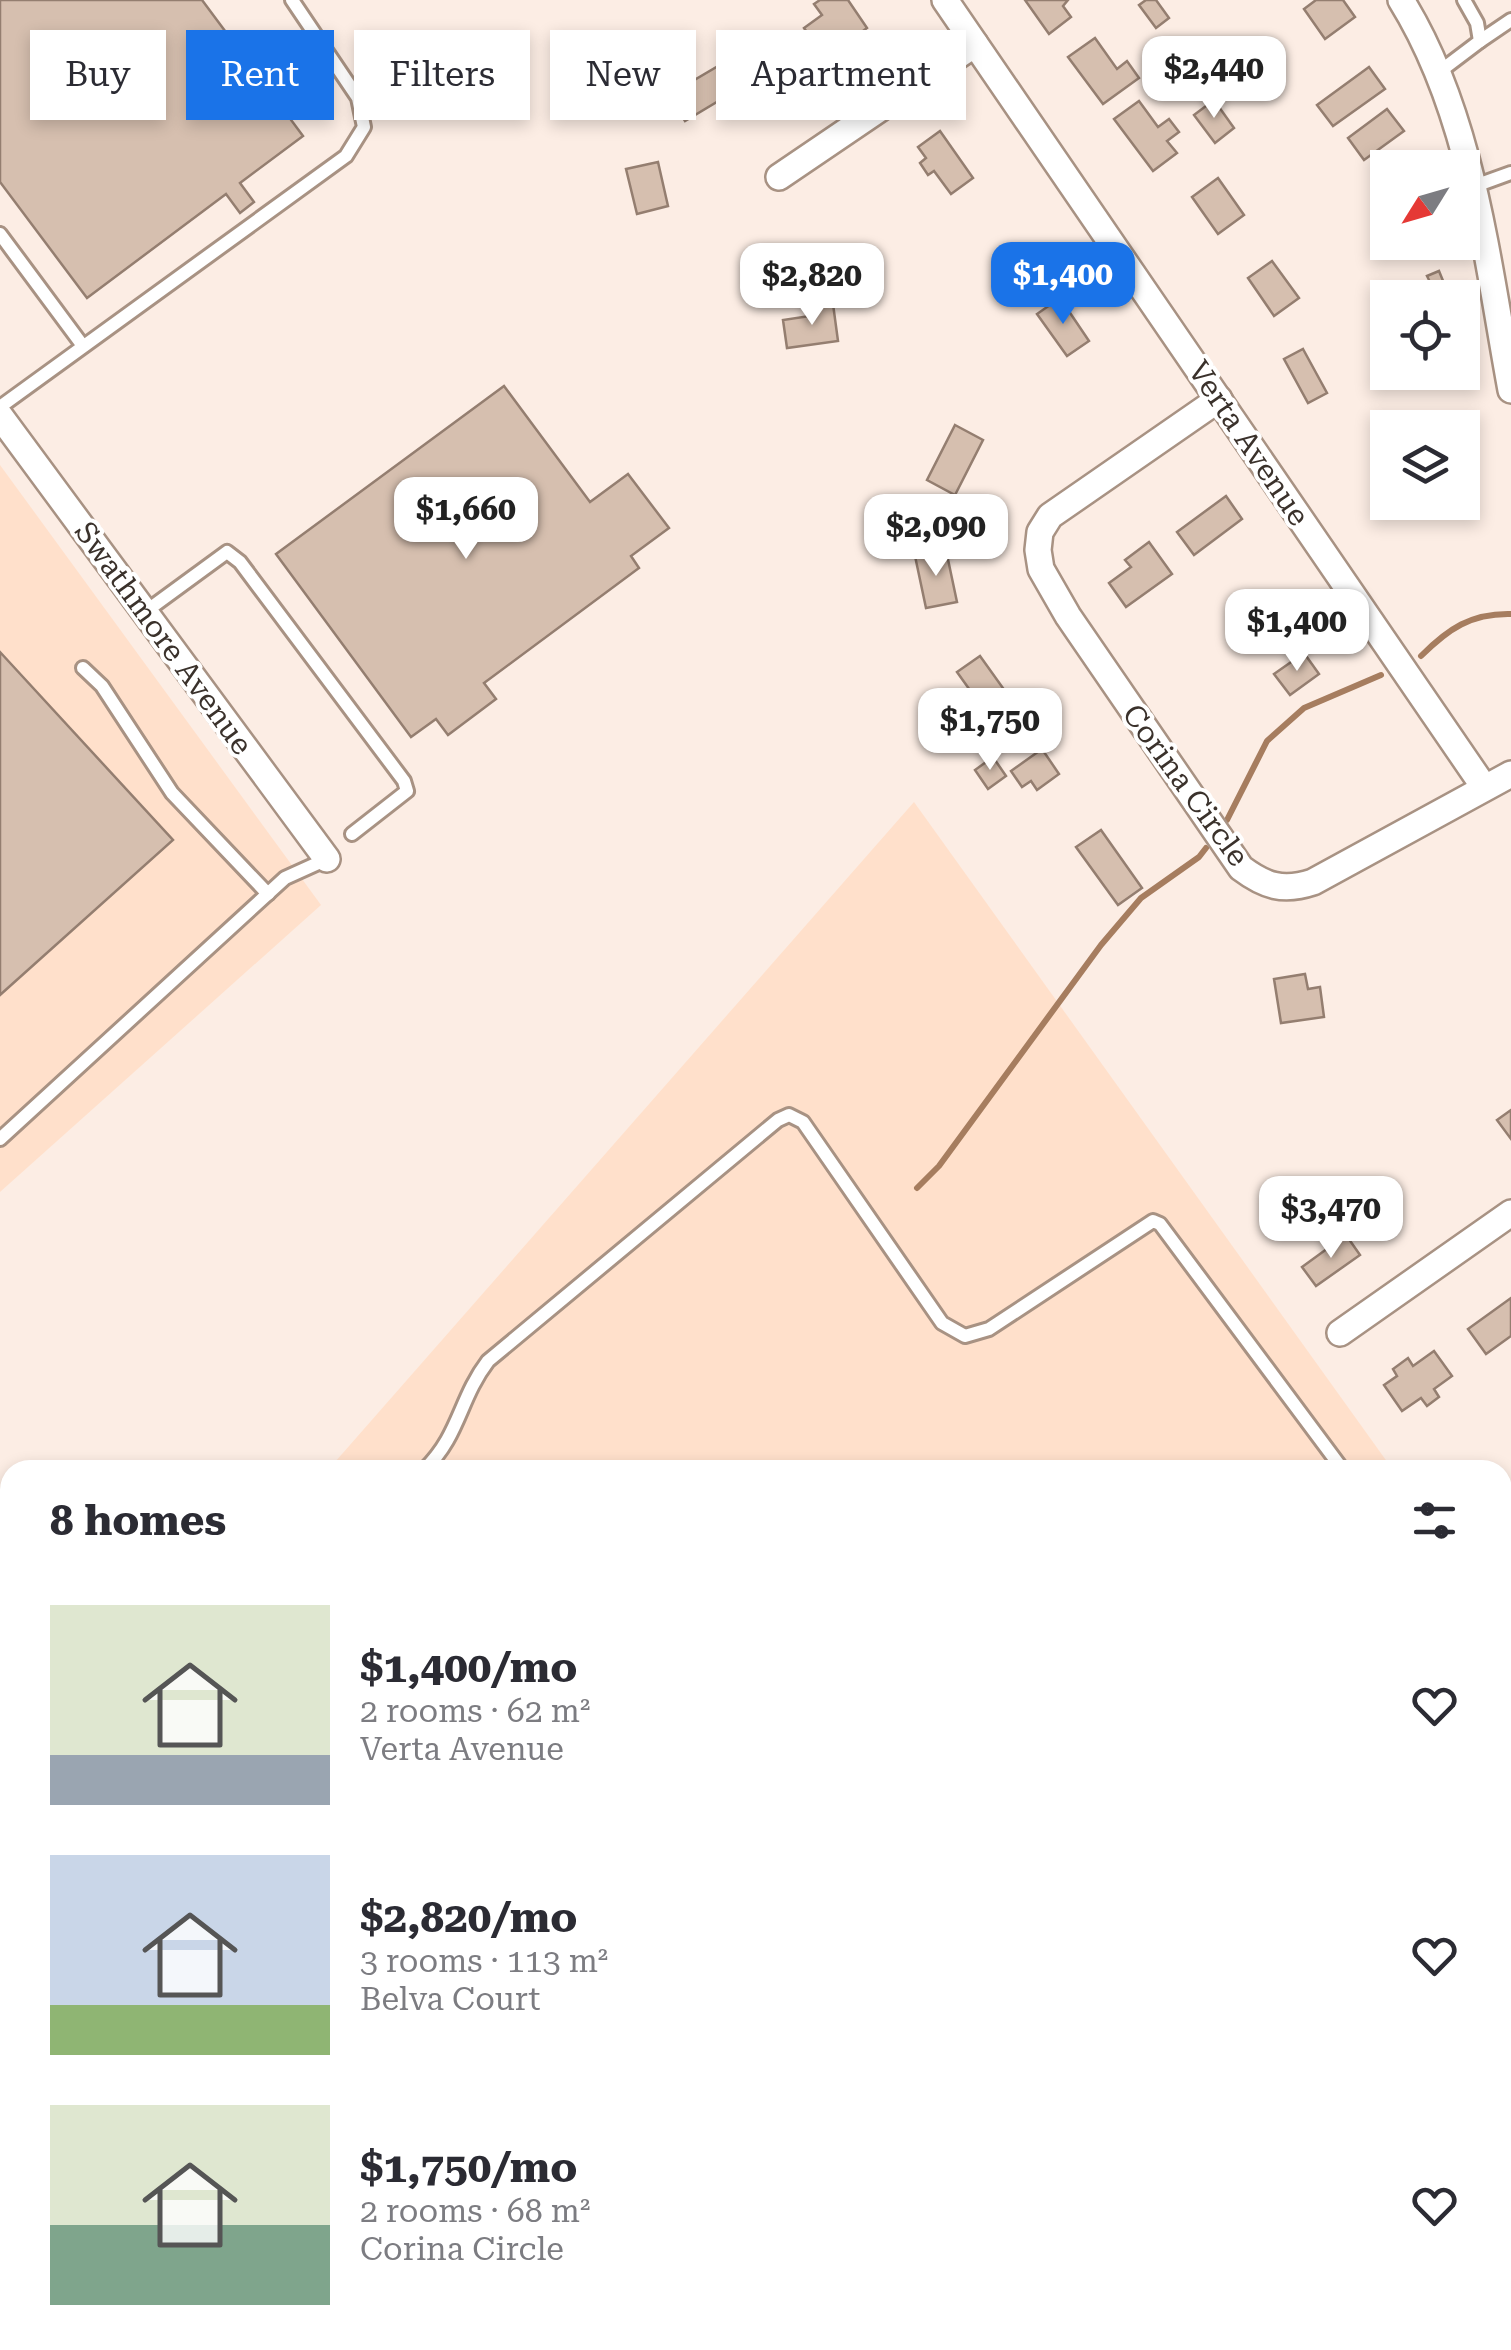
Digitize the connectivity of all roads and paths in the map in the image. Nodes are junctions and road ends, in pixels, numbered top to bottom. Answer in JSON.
{"nodes":[{"id":1,"x":292,"y":0,"type":"edge"},
{"id":2,"x":945,"y":0,"type":"edge"},
{"id":3,"x":1401,"y":0,"type":"edge"},
{"id":4,"x":1464,"y":0,"type":"edge"},
{"id":5,"x":1511,"y":20,"type":"edge"},
{"id":6,"x":1480,"y":41,"type":"junction"},
{"id":7,"x":975,"y":44,"type":"junction"},
{"id":8,"x":1440,"y":72,"type":"junction"},
{"id":9,"x":1462,"y":150,"type":"edge"},
{"id":10,"x":1511,"y":173,"type":"edge"},
{"id":11,"x":779,"y":177,"type":"dead end"},
{"id":12,"x":1480,"y":183,"type":"edge"},
{"id":13,"x":1480,"y":227,"type":"edge"},
{"id":14,"x":0,"y":234,"type":"edge"},
{"id":15,"x":83,"y":346,"type":"junction"},
{"id":16,"x":1510,"y":382,"type":"edge"},
{"id":17,"x":1219,"y":400,"type":"junction"},
{"id":18,"x":0,"y":407,"type":"edge"},
{"id":19,"x":0,"y":416,"type":"edge"},
{"id":20,"x":145,"y":612,"type":"junction"},
{"id":21,"x":82,"y":668,"type":"dead end"},
{"id":22,"x":1511,"y":774,"type":"edge"},
{"id":23,"x":1484,"y":787,"type":"junction"},
{"id":24,"x":352,"y":834,"type":"dead end"},
{"id":25,"x":327,"y":859,"type":"joint"},
{"id":26,"x":268,"y":894,"type":"junction"},
{"id":27,"x":0,"y":1139,"type":"edge"},
{"id":28,"x":1511,"y":1213,"type":"edge"},
{"id":29,"x":1340,"y":1334,"type":"dead end"},
{"id":30,"x":433,"y":1460,"type":"edge"},
{"id":31,"x":1336,"y":1460,"type":"edge"}],
"edges":[{"from":1,"to":15,"type":"lane"},
{"from":2,"to":7,"type":"street","name":"Verta Avenue"},
{"from":3,"to":8,"type":"street"},
{"from":4,"to":6,"type":"lane"},
{"from":5,"to":6,"type":"lane"},
{"from":6,"to":8,"type":"lane"},
{"from":7,"to":11,"type":"street"},
{"from":7,"to":17,"type":"street","name":"Verta Avenue"},
{"from":8,"to":9,"type":"street"},
{"from":10,"to":12,"type":"lane"},
{"from":13,"to":16,"type":"street"},
{"from":14,"to":15,"type":"lane"},
{"from":15,"to":18,"type":"lane"},
{"from":17,"to":23,"type":"street","name":"Verta Avenue"},
{"from":17,"to":23,"type":"street","name":"Corina Circle"},
{"from":19,"to":20,"type":"street","name":"Swathmore Avenue"},
{"from":20,"to":24,"type":"lane"},
{"from":20,"to":25,"type":"street","name":"Swathmore Avenue"},
{"from":21,"to":26,"type":"lane"},
{"from":22,"to":23,"type":"street","name":"Corina Circle"},
{"from":25,"to":26,"type":"lane"},
{"from":26,"to":27,"type":"lane"},
{"from":28,"to":29,"type":"street"},
{"from":30,"to":31,"type":"lane"}]}
